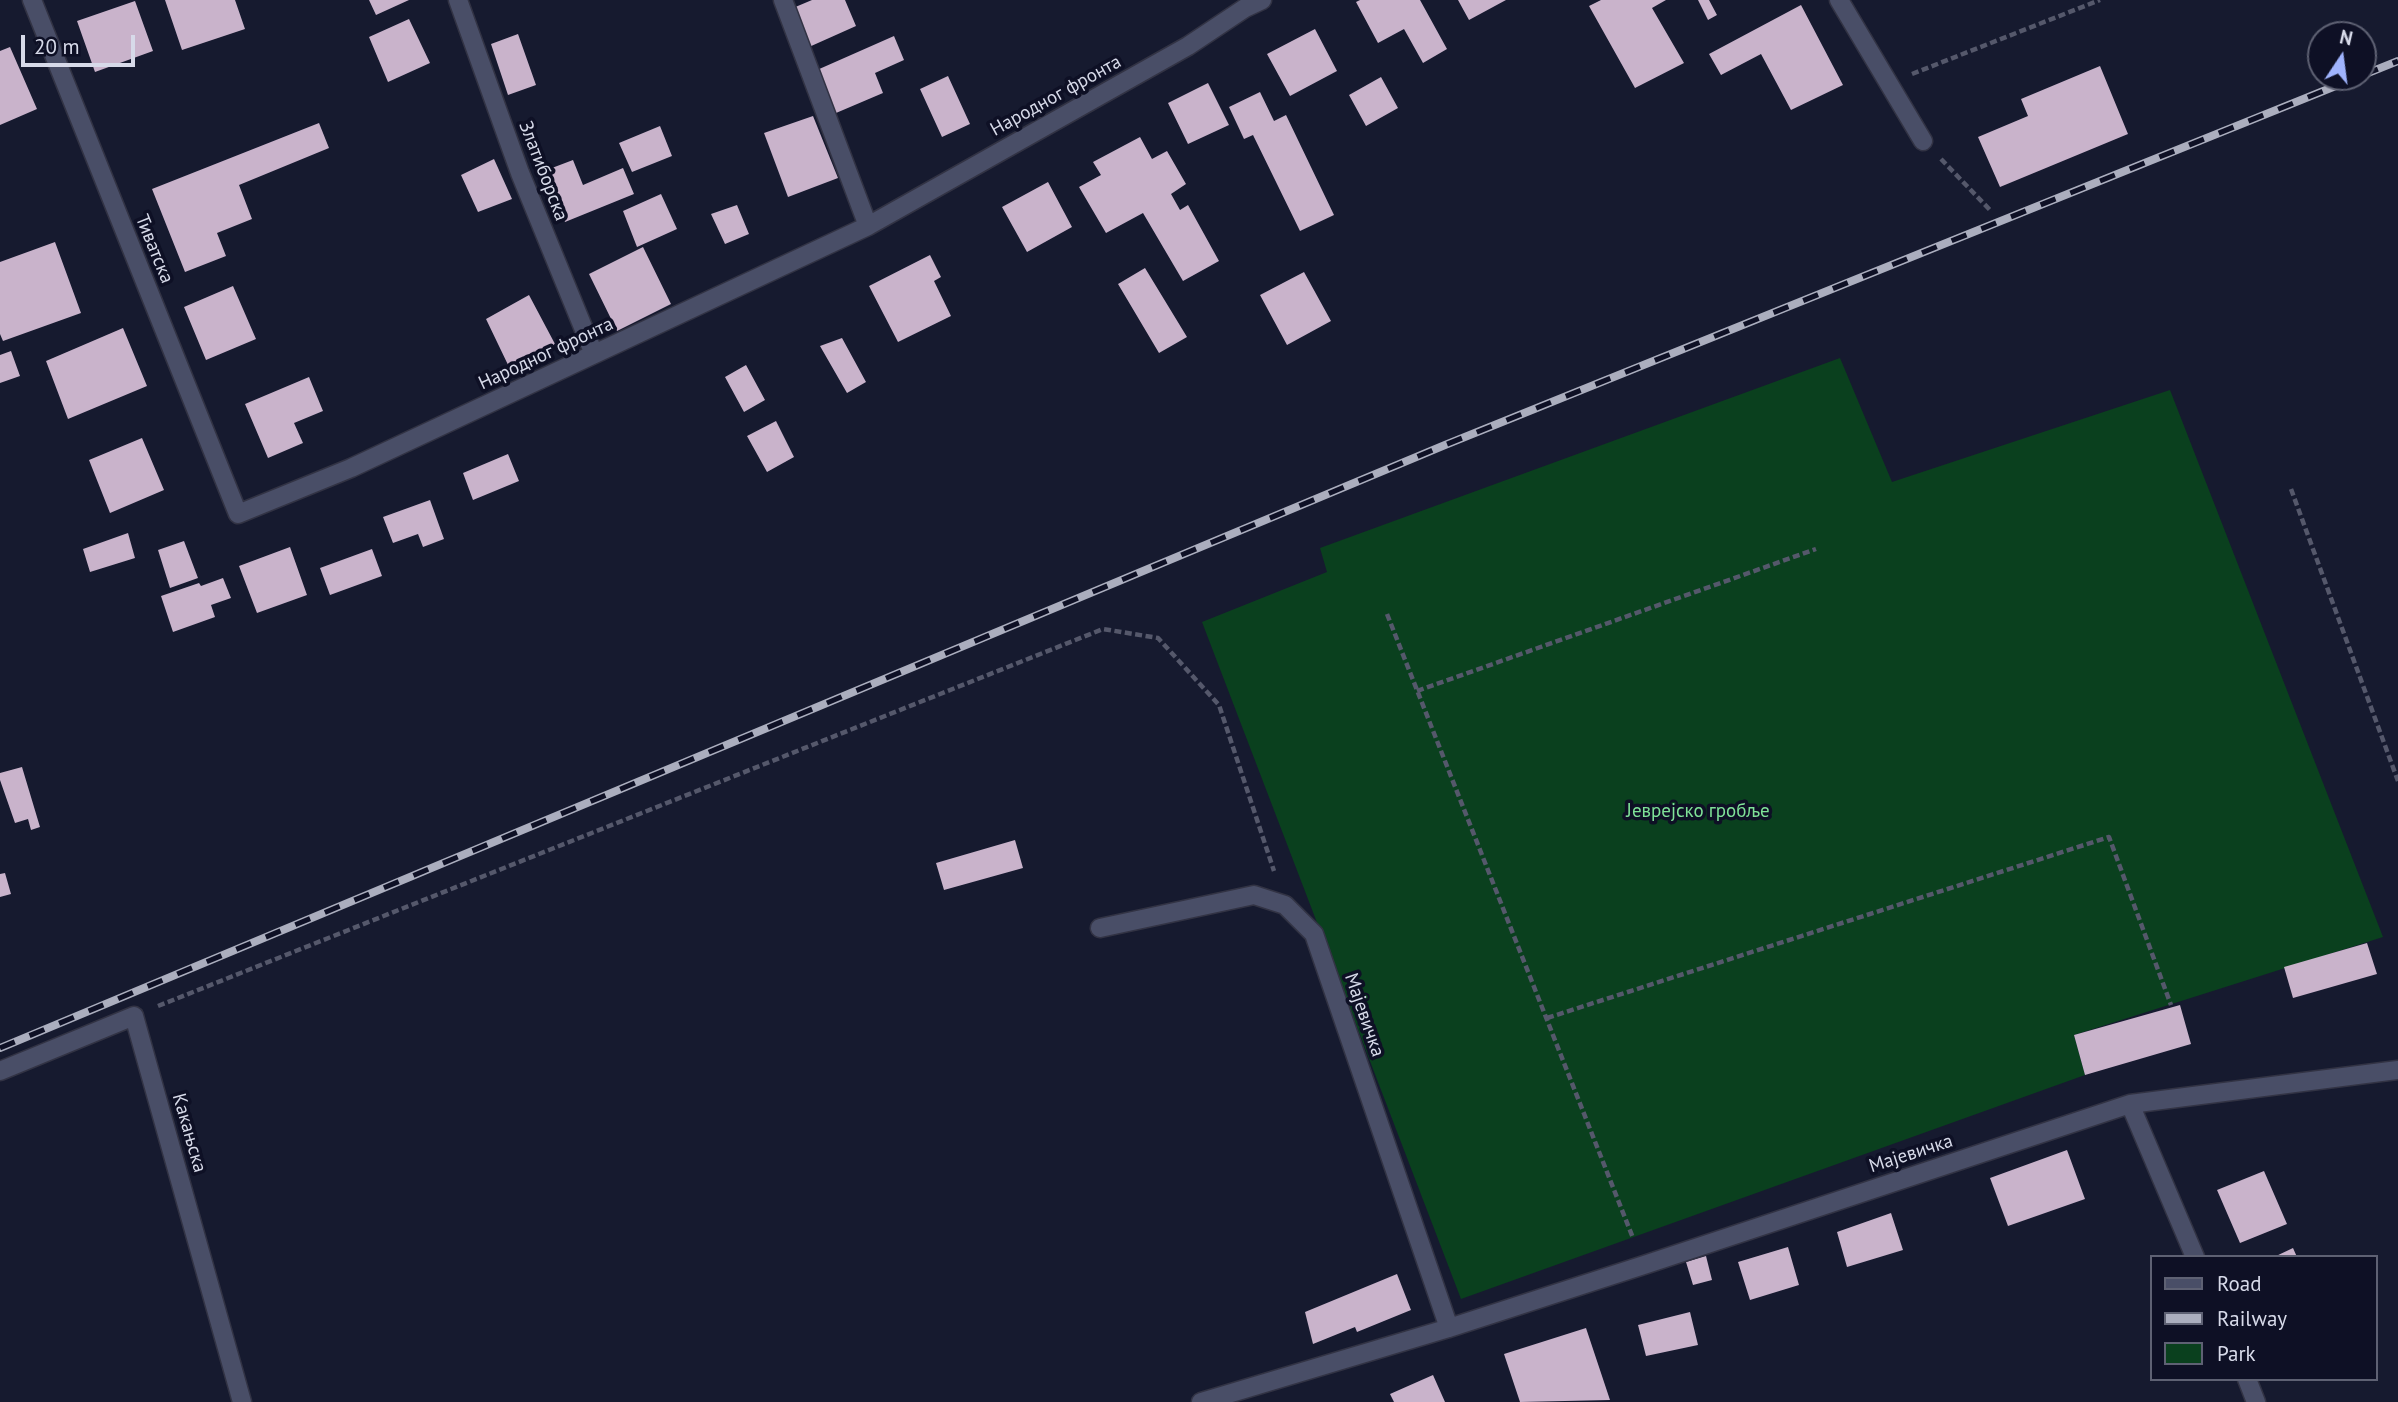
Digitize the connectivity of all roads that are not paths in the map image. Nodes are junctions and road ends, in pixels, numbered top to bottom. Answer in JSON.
{"nodes":[{"id":1,"x":32,"y":0,"type":"edge"},
{"id":2,"x":458,"y":0,"type":"edge"},
{"id":3,"x":783,"y":0,"type":"edge"},
{"id":4,"x":1262,"y":0,"type":"edge"},
{"id":5,"x":1839,"y":0,"type":"edge"},
{"id":6,"x":1243,"y":4,"type":"edge"},
{"id":7,"x":1923,"y":141,"type":"road end"},
{"id":8,"x":869,"y":226,"type":"junction"},
{"id":9,"x":594,"y":354,"type":"junction"},
{"id":10,"x":238,"y":514,"type":"joint"},
{"id":11,"x":1100,"y":928,"type":"dead end"},
{"id":12,"x":2398,"y":1070,"type":"edge"},
{"id":13,"x":0,"y":1071,"type":"edge"},
{"id":14,"x":2130,"y":1104,"type":"junction"},
{"id":15,"x":2194,"y":1255,"type":"edge"},
{"id":16,"x":1449,"y":1328,"type":"junction"},
{"id":17,"x":2248,"y":1381,"type":"edge"},
{"id":18,"x":242,"y":1402,"type":"edge"},
{"id":19,"x":1201,"y":1402,"type":"edge"},
{"id":20,"x":2256,"y":1402,"type":"edge"}],
"edges":[{"from":1,"to":10,"type":"street","name":"Тиватска"},
{"from":2,"to":9,"type":"street","name":"Златиборска"},
{"from":3,"to":8,"type":"street"},
{"from":4,"to":6,"type":"street","name":"Народног фронта"},
{"from":5,"to":7,"type":"street"},
{"from":6,"to":8,"type":"street","name":"Народног фронта"},
{"from":8,"to":9,"type":"street","name":"Народног фронта"},
{"from":9,"to":10,"type":"street","name":"Народног фронта"},
{"from":11,"to":16,"type":"street","name":"Мајевичка"},
{"from":12,"to":14,"type":"street","name":"Мајевичка"},
{"from":13,"to":18,"type":"street","name":"Какањска"},
{"from":14,"to":15,"type":"street"},
{"from":14,"to":16,"type":"street","name":"Мајевичка"},
{"from":16,"to":19,"type":"street","name":"Мајевичка"},
{"from":17,"to":20,"type":"street"}]}
